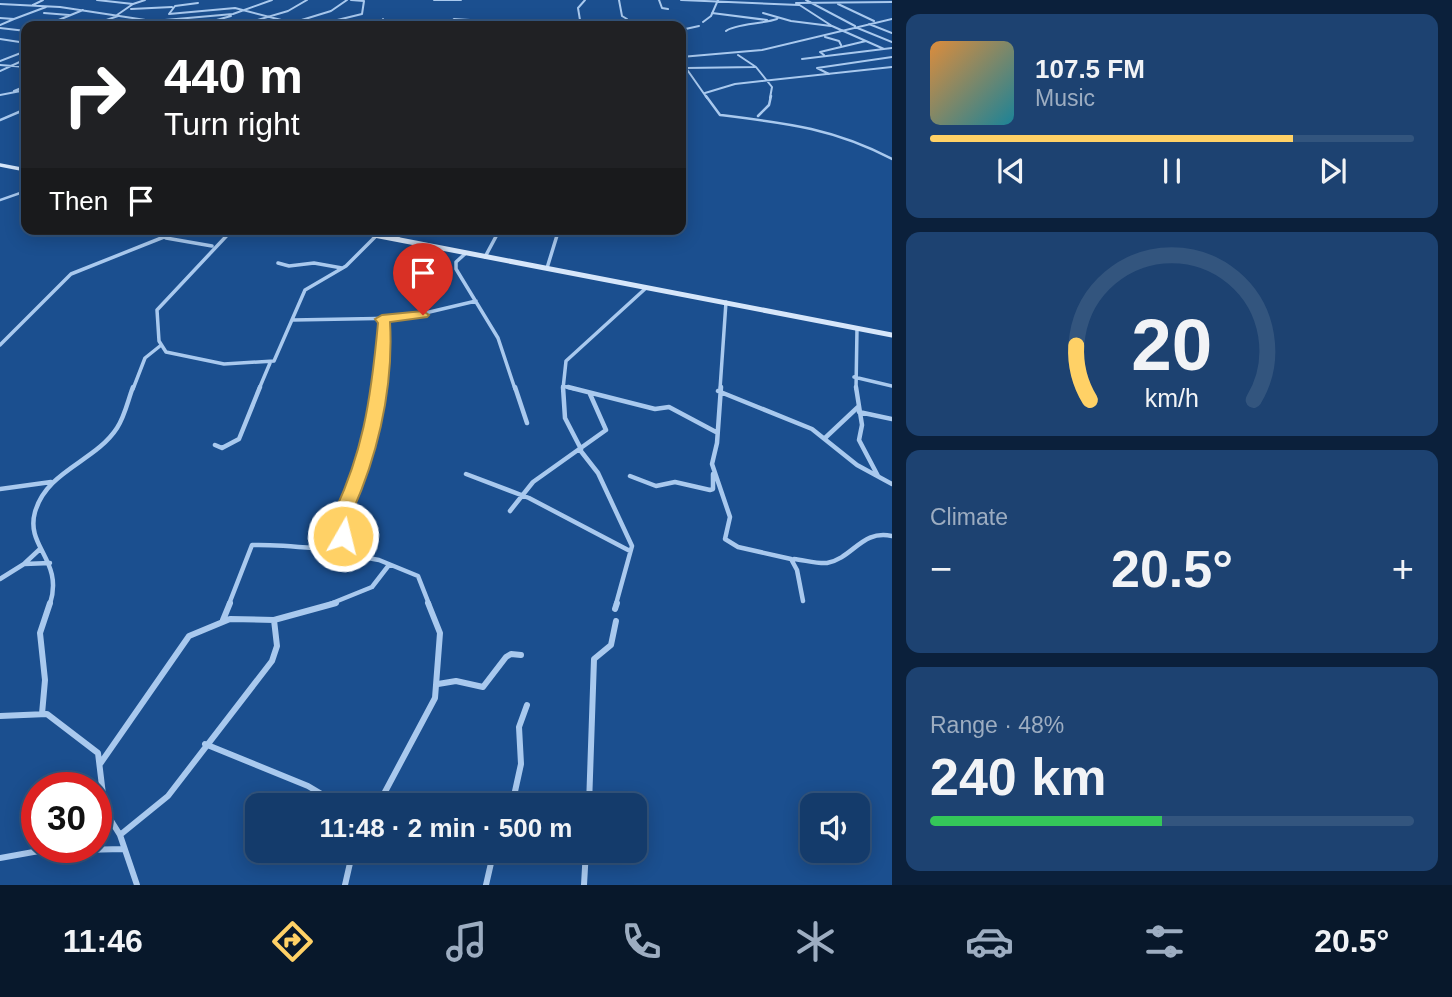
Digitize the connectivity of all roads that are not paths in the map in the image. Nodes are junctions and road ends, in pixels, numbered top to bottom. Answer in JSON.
{"nodes":[{"id":1,"x":43,"y":0,"type":"edge"},
{"id":2,"x":97,"y":0,"type":"edge"},
{"id":3,"x":145,"y":0,"type":"edge"},
{"id":4,"x":272,"y":0,"type":"edge"},
{"id":5,"x":307,"y":0,"type":"edge"},
{"id":6,"x":349,"y":0,"type":"edge"},
{"id":7,"x":434,"y":0,"type":"edge"},
{"id":8,"x":461,"y":0,"type":"edge"},
{"id":9,"x":585,"y":0,"type":"edge"},
{"id":10,"x":619,"y":0,"type":"edge"},
{"id":11,"x":659,"y":0,"type":"edge"},
{"id":12,"x":681,"y":0,"type":"edge"},
{"id":13,"x":780,"y":0,"type":"edge"},
{"id":14,"x":806,"y":0,"type":"edge"},
{"id":15,"x":832,"y":0,"type":"edge"},
{"id":16,"x":717,"y":1,"type":"edge"},
{"id":17,"x":892,"y":2,"type":"edge"},
{"id":18,"x":198,"y":3,"type":"dead end"},
{"id":19,"x":0,"y":4,"type":"edge"},
{"id":20,"x":133,"y":4,"type":"junction"},
{"id":21,"x":758,"y":4,"type":"junction"},
{"id":22,"x":798,"y":4,"type":"junction"},
{"id":23,"x":814,"y":4,"type":"junction"},
{"id":24,"x":837,"y":4,"type":"junction"},
{"id":25,"x":32,"y":5,"type":"junction"},
{"id":26,"x":47,"y":6,"type":"junction"},
{"id":27,"x":172,"y":7,"type":"junction"},
{"id":28,"x":129,"y":9,"type":"junction"},
{"id":29,"x":668,"y":9,"type":"dead end"},
{"id":30,"x":84,"y":10,"type":"junction"},
{"id":31,"x":246,"y":10,"type":"junction"},
{"id":32,"x":44,"y":12,"type":"dead end"},
{"id":33,"x":712,"y":13,"type":"junction"},
{"id":34,"x":763,"y":13,"type":"junction"},
{"id":35,"x":169,"y":14,"type":"junction"},
{"id":36,"x":233,"y":14,"type":"junction"},
{"id":37,"x":70,"y":15,"type":"junction"},
{"id":38,"x":118,"y":16,"type":"junction"},
{"id":39,"x":267,"y":17,"type":"junction"},
{"id":40,"x":0,"y":18,"type":"edge"},
{"id":41,"x":14,"y":19,"type":"junction"},
{"id":42,"x":219,"y":19,"type":"junction"},
{"id":43,"x":305,"y":19,"type":"junction"},
{"id":44,"x":627,"y":19,"type":"joint"},
{"id":45,"x":781,"y":19,"type":"junction"},
{"id":46,"x":892,"y":19,"type":"edge"},
{"id":47,"x":764,"y":20,"type":"junction"},
{"id":48,"x":769,"y":20,"type":"junction"},
{"id":49,"x":884,"y":20,"type":"junction"},
{"id":50,"x":56,"y":21,"type":"edge"},
{"id":51,"x":107,"y":21,"type":"edge"},
{"id":52,"x":154,"y":21,"type":"edge"},
{"id":53,"x":171,"y":21,"type":"edge"},
{"id":54,"x":176,"y":21,"type":"edge"},
{"id":55,"x":212,"y":21,"type":"edge"},
{"id":56,"x":224,"y":21,"type":"edge"},
{"id":57,"x":253,"y":21,"type":"edge"},
{"id":58,"x":284,"y":21,"type":"edge"},
{"id":59,"x":299,"y":21,"type":"edge"},
{"id":60,"x":321,"y":21,"type":"edge"},
{"id":61,"x":333,"y":21,"type":"edge"},
{"id":62,"x":451,"y":21,"type":"edge"},
{"id":63,"x":485,"y":21,"type":"edge"},
{"id":64,"x":580,"y":21,"type":"edge"},
{"id":65,"x":623,"y":21,"type":"edge"},
{"id":66,"x":703,"y":22,"type":"dead end"},
{"id":67,"x":878,"y":22,"type":"junction"},
{"id":68,"x":868,"y":24,"type":"junction"},
{"id":69,"x":892,"y":24,"type":"edge"},
{"id":70,"x":0,"y":26,"type":"edge"},
{"id":71,"x":699,"y":26,"type":"dead end"},
{"id":72,"x":832,"y":26,"type":"junction"},
{"id":73,"x":855,"y":26,"type":"junction"},
{"id":74,"x":686,"y":29,"type":"edge"},
{"id":75,"x":21,"y":30,"type":"edge"},
{"id":76,"x":726,"y":30,"type":"dead end"},
{"id":77,"x":840,"y":30,"type":"junction"},
{"id":78,"x":892,"y":33,"type":"edge"},
{"id":79,"x":824,"y":36,"type":"junction"},
{"id":80,"x":0,"y":39,"type":"edge"},
{"id":81,"x":867,"y":41,"type":"junction"},
{"id":82,"x":21,"y":42,"type":"edge"},
{"id":83,"x":892,"y":42,"type":"edge"},
{"id":84,"x":841,"y":45,"type":"junction"},
{"id":85,"x":892,"y":48,"type":"edge"},
{"id":86,"x":884,"y":49,"type":"junction"},
{"id":87,"x":21,"y":53,"type":"edge"},
{"id":88,"x":737,"y":55,"type":"junction"},
{"id":89,"x":826,"y":56,"type":"junction"},
{"id":90,"x":892,"y":57,"type":"edge"},
{"id":91,"x":686,"y":58,"type":"edge"},
{"id":92,"x":802,"y":60,"type":"dead end"},
{"id":93,"x":21,"y":62,"type":"edge"},
{"id":94,"x":0,"y":63,"type":"edge"},
{"id":95,"x":11,"y":67,"type":"junction"},
{"id":96,"x":21,"y":67,"type":"edge"},
{"id":97,"x":756,"y":67,"type":"junction"},
{"id":98,"x":892,"y":67,"type":"edge"},
{"id":99,"x":687,"y":68,"type":"joint"},
{"id":100,"x":0,"y":71,"type":"edge"},
{"id":101,"x":830,"y":75,"type":"junction"},
{"id":102,"x":769,"y":83,"type":"junction"},
{"id":103,"x":21,"y":90,"type":"edge"},
{"id":104,"x":705,"y":93,"type":"junction"},
{"id":105,"x":0,"y":95,"type":"edge"},
{"id":106,"x":21,"y":111,"type":"edge"},
{"id":107,"x":756,"y":117,"type":"junction"},
{"id":108,"x":0,"y":120,"type":"edge"},
{"id":109,"x":892,"y":159,"type":"edge"},
{"id":110,"x":0,"y":165,"type":"edge"},
{"id":111,"x":21,"y":169,"type":"edge"},
{"id":112,"x":21,"y":193,"type":"edge"},
{"id":113,"x":0,"y":200,"type":"edge"},
{"id":114,"x":171,"y":235,"type":"edge"},
{"id":115,"x":226,"y":235,"type":"edge"},
{"id":116,"x":372,"y":235,"type":"edge"},
{"id":117,"x":401,"y":235,"type":"edge"},
{"id":118,"x":497,"y":235,"type":"edge"},
{"id":119,"x":557,"y":235,"type":"edge"},
{"id":120,"x":377,"y":236,"type":"junction"},
{"id":121,"x":165,"y":238,"type":"junction"},
{"id":122,"x":396,"y":239,"type":"junction"},
{"id":123,"x":214,"y":246,"type":"junction"},
{"id":124,"x":466,"y":253,"type":"junction"},
{"id":125,"x":485,"y":257,"type":"junction"},
{"id":126,"x":278,"y":263,"type":"dead end"},
{"id":127,"x":343,"y":268,"type":"junction"},
{"id":128,"x":547,"y":268,"type":"junction"},
{"id":129,"x":646,"y":288,"type":"junction"},
{"id":130,"x":476,"y":301,"type":"junction"},
{"id":131,"x":726,"y":302,"type":"junction"},
{"id":132,"x":382,"y":319,"type":"junction"},
{"id":133,"x":293,"y":320,"type":"junction"},
{"id":134,"x":857,"y":329,"type":"junction"},
{"id":135,"x":892,"y":335,"type":"edge"},
{"id":136,"x":0,"y":345,"type":"edge"},
{"id":137,"x":160,"y":346,"type":"junction"},
{"id":138,"x":270,"y":363,"type":"junction"},
{"id":139,"x":854,"y":377,"type":"junction"},
{"id":140,"x":563,"y":386,"type":"junction"},
{"id":141,"x":892,"y":386,"type":"edge"},
{"id":142,"x":718,"y":391,"type":"junction"},
{"id":143,"x":590,"y":394,"type":"junction"},
{"id":144,"x":858,"y":410,"type":"junction"},
{"id":145,"x":892,"y":419,"type":"edge"},
{"id":146,"x":527,"y":423,"type":"dead end"},
{"id":147,"x":716,"y":432,"type":"junction"},
{"id":148,"x":825,"y":438,"type":"junction"},
{"id":149,"x":215,"y":445,"type":"dead end"},
{"id":150,"x":581,"y":450,"type":"junction"},
{"id":151,"x":713,"y":470,"type":"junction"},
{"id":152,"x":466,"y":474,"type":"dead end"},
{"id":153,"x":630,"y":476,"type":"dead end"},
{"id":154,"x":878,"y":476,"type":"junction"},
{"id":155,"x":51,"y":482,"type":"junction"},
{"id":156,"x":892,"y":484,"type":"edge"},
{"id":157,"x":0,"y":489,"type":"edge"},
{"id":158,"x":521,"y":495,"type":"junction"},
{"id":159,"x":510,"y":512,"type":"dead end"},
{"id":160,"x":892,"y":536,"type":"edge"},
{"id":161,"x":40,"y":548,"type":"junction"},
{"id":162,"x":349,"y":551,"type":"junction"},
{"id":163,"x":630,"y":551,"type":"junction"},
{"id":164,"x":791,"y":559,"type":"junction"},
{"id":165,"x":50,"y":563,"type":"junction"},
{"id":166,"x":24,"y":564,"type":"junction"},
{"id":167,"x":388,"y":565,"type":"junction"},
{"id":168,"x":0,"y":579,"type":"edge"},
{"id":169,"x":803,"y":601,"type":"dead end"},
{"id":170,"x":615,"y":609,"type":"dead end"},
{"id":171,"x":274,"y":620,"type":"junction"},
{"id":172,"x":222,"y":621,"type":"junction"},
{"id":173,"x":616,"y":621,"type":"dead end"},
{"id":174,"x":521,"y":655,"type":"dead end"},
{"id":175,"x":438,"y":684,"type":"junction"},
{"id":176,"x":527,"y":705,"type":"dead end"},
{"id":177,"x":43,"y":714,"type":"junction"},
{"id":178,"x":0,"y":716,"type":"edge"},
{"id":179,"x":205,"y":744,"type":"junction"},
{"id":180,"x":100,"y":764,"type":"junction"},
{"id":181,"x":321,"y":793,"type":"edge"},
{"id":182,"x":385,"y":793,"type":"edge"},
{"id":183,"x":515,"y":793,"type":"edge"},
{"id":184,"x":589,"y":793,"type":"edge"},
{"id":185,"x":120,"y":835,"type":"junction"},
{"id":186,"x":123,"y":849,"type":"junction"},
{"id":187,"x":0,"y":858,"type":"edge"},
{"id":188,"x":350,"y":863,"type":"edge"},
{"id":189,"x":491,"y":863,"type":"edge"},
{"id":190,"x":585,"y":863,"type":"edge"},
{"id":191,"x":137,"y":885,"type":"edge"},
{"id":192,"x":345,"y":885,"type":"edge"},
{"id":193,"x":486,"y":885,"type":"edge"},
{"id":194,"x":584,"y":885,"type":"edge"}],
"edges":[{"from":1,"to":25,"type":"street"},
{"from":2,"to":20,"type":"street"},
{"from":3,"to":20,"type":"street"},
{"from":4,"to":31,"type":"street"},
{"from":5,"to":39,"type":"street"},
{"from":6,"to":43,"type":"street"},
{"from":6,"to":61,"type":"street"},
{"from":7,"to":8,"type":"street"},
{"from":9,"to":64,"type":"street"},
{"from":10,"to":44,"type":"street"},
{"from":11,"to":29,"type":"street"},
{"from":12,"to":16,"type":"street"},
{"from":13,"to":22,"type":"street"},
{"from":14,"to":23,"type":"street"},
{"from":15,"to":24,"type":"street"},
{"from":16,"to":21,"type":"street"},
{"from":16,"to":33,"type":"street"},
{"from":17,"to":24,"type":"street"},
{"from":18,"to":27,"type":"street"},
{"from":19,"to":25,"type":"street"},
{"from":20,"to":28,"type":"street"},
{"from":21,"to":22,"type":"street"},
{"from":21,"to":34,"type":"street"},
{"from":22,"to":23,"type":"street"},
{"from":22,"to":72,"type":"street"},
{"from":23,"to":24,"type":"street"},
{"from":23,"to":73,"type":"street"},
{"from":24,"to":67,"type":"street"},
{"from":25,"to":26,"type":"street"},
{"from":26,"to":30,"type":"street"},
{"from":26,"to":41,"type":"street"},
{"from":27,"to":28,"type":"street"},
{"from":27,"to":35,"type":"street"},
{"from":28,"to":38,"type":"street"},
{"from":30,"to":37,"type":"street"},
{"from":30,"to":38,"type":"street"},
{"from":31,"to":35,"type":"street"},
{"from":31,"to":36,"type":"street"},
{"from":31,"to":39,"type":"street"},
{"from":32,"to":37,"type":"street"},
{"from":33,"to":47,"type":"street"},
{"from":33,"to":66,"type":"street"},
{"from":34,"to":45,"type":"street"},
{"from":34,"to":47,"type":"street"},
{"from":35,"to":53,"type":"street"},
{"from":36,"to":42,"type":"street"},
{"from":36,"to":54,"type":"street"},
{"from":37,"to":50,"type":"street"},
{"from":38,"to":51,"type":"street"},
{"from":38,"to":52,"type":"street"},
{"from":39,"to":57,"type":"street"},
{"from":39,"to":58,"type":"street"},
{"from":40,"to":41,"type":"street"},
{"from":41,"to":70,"type":"street"},
{"from":42,"to":55,"type":"street"},
{"from":42,"to":56,"type":"street"},
{"from":43,"to":59,"type":"street"},
{"from":43,"to":60,"type":"street"},
{"from":44,"to":65,"type":"street"},
{"from":45,"to":48,"type":"street"},
{"from":45,"to":72,"type":"street"},
{"from":46,"to":49,"type":"street"},
{"from":47,"to":48,"type":"street"},
{"from":48,"to":76,"type":"street"},
{"from":49,"to":67,"type":"street"},
{"from":49,"to":69,"type":"street"},
{"from":62,"to":63,"type":"street"},
{"from":67,"to":68,"type":"street"},
{"from":68,"to":73,"type":"street"},
{"from":68,"to":78,"type":"street"},
{"from":70,"to":75,"type":"street"},
{"from":71,"to":74,"type":"street"},
{"from":72,"to":77,"type":"street"},
{"from":73,"to":77,"type":"street"},
{"from":73,"to":83,"type":"street"},
{"from":77,"to":79,"type":"street"},
{"from":77,"to":81,"type":"street"},
{"from":79,"to":84,"type":"street"},
{"from":79,"to":88,"type":"street"},
{"from":80,"to":82,"type":"street"},
{"from":81,"to":84,"type":"street"},
{"from":81,"to":86,"type":"street"},
{"from":84,"to":89,"type":"street"},
{"from":85,"to":86,"type":"street"},
{"from":86,"to":89,"type":"street"},
{"from":87,"to":94,"type":"street"},
{"from":88,"to":91,"type":"street"},
{"from":88,"to":97,"type":"street"},
{"from":89,"to":92,"type":"street"},
{"from":90,"to":101,"type":"street"},
{"from":93,"to":95,"type":"street"},
{"from":94,"to":95,"type":"street"},
{"from":95,"to":96,"type":"street"},
{"from":95,"to":100,"type":"street"},
{"from":97,"to":99,"type":"street"},
{"from":97,"to":102,"type":"street"},
{"from":98,"to":101,"type":"street"},
{"from":99,"to":104,"type":"street"},
{"from":101,"to":102,"type":"street"},
{"from":102,"to":104,"type":"street"},
{"from":102,"to":107,"type":"street"},
{"from":103,"to":105,"type":"street"},
{"from":104,"to":107,"type":"street"},
{"from":106,"to":108,"type":"street"},
{"from":107,"to":109,"type":"street"},
{"from":110,"to":111,"type":"street"},
{"from":112,"to":113,"type":"street"},
{"from":114,"to":121,"type":"street"},
{"from":115,"to":123,"type":"street"},
{"from":116,"to":120,"type":"street"},
{"from":117,"to":122,"type":"street"},
{"from":118,"to":125,"type":"street"},
{"from":119,"to":128,"type":"street"},
{"from":120,"to":122,"type":"street"},
{"from":120,"to":127,"type":"street"},
{"from":121,"to":123,"type":"street"},
{"from":121,"to":136,"type":"street"},
{"from":122,"to":124,"type":"street"},
{"from":123,"to":137,"type":"street"},
{"from":124,"to":125,"type":"street"},
{"from":124,"to":130,"type":"street"},
{"from":125,"to":128,"type":"street"},
{"from":126,"to":127,"type":"street"},
{"from":127,"to":133,"type":"street"},
{"from":128,"to":129,"type":"street"},
{"from":129,"to":131,"type":"street"},
{"from":129,"to":140,"type":"street"},
{"from":130,"to":132,"type":"street"},
{"from":130,"to":146,"type":"street"},
{"from":131,"to":134,"type":"street"},
{"from":131,"to":142,"type":"street"},
{"from":132,"to":133,"type":"street"},
{"from":132,"to":162,"type":"street"},
{"from":133,"to":138,"type":"street"},
{"from":134,"to":135,"type":"street"},
{"from":134,"to":139,"type":"street"},
{"from":137,"to":138,"type":"street"},
{"from":137,"to":155,"type":"street"},
{"from":138,"to":149,"type":"street"},
{"from":139,"to":141,"type":"street"},
{"from":139,"to":144,"type":"street"},
{"from":140,"to":143,"type":"street"},
{"from":140,"to":150,"type":"street"},
{"from":142,"to":147,"type":"street"},
{"from":142,"to":148,"type":"street"},
{"from":143,"to":147,"type":"street"},
{"from":143,"to":150,"type":"street"},
{"from":144,"to":145,"type":"street"},
{"from":144,"to":148,"type":"street"},
{"from":144,"to":154,"type":"street"},
{"from":147,"to":151,"type":"street"},
{"from":148,"to":154,"type":"street"},
{"from":150,"to":158,"type":"street"},
{"from":150,"to":163,"type":"street"},
{"from":151,"to":153,"type":"street"},
{"from":151,"to":164,"type":"street"},
{"from":152,"to":158,"type":"street"},
{"from":154,"to":156,"type":"street"},
{"from":155,"to":157,"type":"street"},
{"from":155,"to":161,"type":"street"},
{"from":158,"to":159,"type":"street"},
{"from":158,"to":163,"type":"street"},
{"from":160,"to":164,"type":"street"},
{"from":161,"to":165,"type":"street"},
{"from":161,"to":166,"type":"street"},
{"from":162,"to":167,"type":"street"},
{"from":162,"to":172,"type":"street"},
{"from":163,"to":170,"type":"street"},
{"from":164,"to":169,"type":"street"},
{"from":165,"to":166,"type":"street"},
{"from":165,"to":177,"type":"street"},
{"from":166,"to":168,"type":"street"},
{"from":167,"to":171,"type":"street"},
{"from":167,"to":175,"type":"street"},
{"from":171,"to":172,"type":"street"},
{"from":171,"to":179,"type":"street"},
{"from":172,"to":180,"type":"street"},
{"from":173,"to":184,"type":"street"},
{"from":174,"to":175,"type":"street"},
{"from":175,"to":182,"type":"street"},
{"from":176,"to":183,"type":"street"},
{"from":177,"to":178,"type":"street"},
{"from":177,"to":180,"type":"street"},
{"from":179,"to":181,"type":"street"},
{"from":179,"to":185,"type":"street"},
{"from":180,"to":185,"type":"street"},
{"from":185,"to":186,"type":"street"},
{"from":186,"to":187,"type":"street"},
{"from":186,"to":191,"type":"street"},
{"from":188,"to":192,"type":"street"},
{"from":189,"to":193,"type":"street"},
{"from":190,"to":194,"type":"street"}]}
